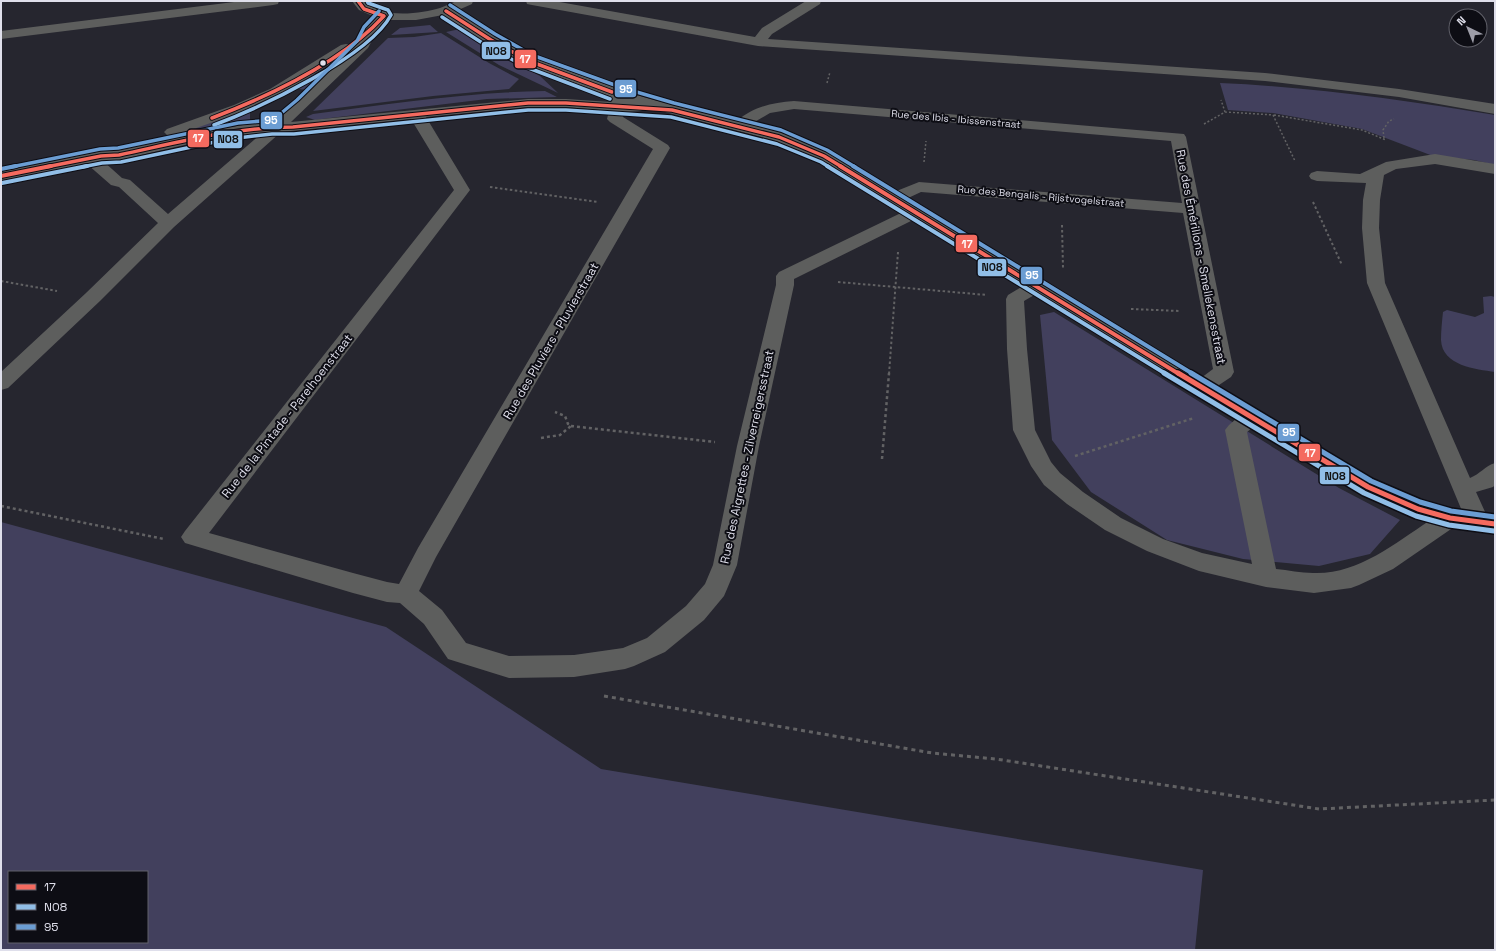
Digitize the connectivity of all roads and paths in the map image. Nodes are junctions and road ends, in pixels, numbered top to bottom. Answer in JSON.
{"nodes":[{"id":1,"x":273,"y":1,"type":"edge"},
{"id":2,"x":358,"y":1,"type":"edge"},
{"id":3,"x":466,"y":1,"type":"edge"},
{"id":4,"x":532,"y":1,"type":"edge"},
{"id":5,"x":815,"y":1,"type":"edge"},
{"id":6,"x":446,"y":11,"type":"junction"},
{"id":7,"x":384,"y":16,"type":"junction"},
{"id":8,"x":370,"y":31,"type":"junction"},
{"id":9,"x":1,"y":35,"type":"edge"},
{"id":10,"x":758,"y":42,"type":"junction"},
{"id":11,"x":831,"y":68,"type":"dead end"},
{"id":12,"x":826,"y":88,"type":"dead end"},
{"id":13,"x":275,"y":92,"type":"junction"},
{"id":14,"x":1219,"y":97,"type":"dead end"},
{"id":15,"x":256,"y":101,"type":"junction"},
{"id":16,"x":619,"y":101,"type":"junction"},
{"id":17,"x":302,"y":105,"type":"junction"},
{"id":18,"x":1495,"y":109,"type":"edge"},
{"id":19,"x":416,"y":114,"type":"junction"},
{"id":20,"x":1273,"y":115,"type":"dead end"},
{"id":21,"x":929,"y":117,"type":"junction"},
{"id":22,"x":740,"y":126,"type":"junction"},
{"id":23,"x":1202,"y":126,"type":"dead end"},
{"id":24,"x":276,"y":127,"type":"junction"},
{"id":25,"x":1178,"y":138,"type":"joint"},
{"id":26,"x":96,"y":157,"type":"junction"},
{"id":27,"x":1436,"y":159,"type":"junction"},
{"id":28,"x":924,"y":163,"type":"dead end"},
{"id":29,"x":1495,"y":169,"type":"edge"},
{"id":30,"x":1376,"y":173,"type":"junction"},
{"id":31,"x":1,"y":176,"type":"edge"},
{"id":32,"x":1317,"y":176,"type":"dead end"},
{"id":33,"x":490,"y":187,"type":"dead end"},
{"id":34,"x":894,"y":198,"type":"junction"},
{"id":35,"x":1062,"y":198,"type":"junction"},
{"id":36,"x":600,"y":203,"type":"dead end"},
{"id":37,"x":1191,"y":209,"type":"junction"},
{"id":38,"x":917,"y":212,"type":"junction"},
{"id":39,"x":168,"y":223,"type":"junction"},
{"id":40,"x":898,"y":251,"type":"dead end"},
{"id":41,"x":1063,"y":274,"type":"dead end"},
{"id":42,"x":1,"y":281,"type":"edge"},
{"id":43,"x":836,"y":282,"type":"dead end"},
{"id":44,"x":1037,"y":286,"type":"junction"},
{"id":45,"x":896,"y":288,"type":"junction"},
{"id":46,"x":62,"y":292,"type":"dead end"},
{"id":47,"x":992,"y":295,"type":"dead end"},
{"id":48,"x":1127,"y":309,"type":"dead end"},
{"id":49,"x":1181,"y":311,"type":"dead end"},
{"id":50,"x":1,"y":382,"type":"edge"},
{"id":51,"x":1201,"y":387,"type":"junction"},
{"id":52,"x":555,"y":412,"type":"dead end"},
{"id":53,"x":1198,"y":417,"type":"dead end"},
{"id":54,"x":1251,"y":418,"type":"junction"},
{"id":55,"x":572,"y":426,"type":"junction"},
{"id":56,"x":541,"y":438,"type":"dead end"},
{"id":57,"x":718,"y":442,"type":"dead end"},
{"id":58,"x":1071,"y":457,"type":"dead end"},
{"id":59,"x":882,"y":459,"type":"dead end"},
{"id":60,"x":1495,"y":471,"type":"edge"},
{"id":61,"x":1464,"y":488,"type":"junction"},
{"id":62,"x":1,"y":506,"type":"edge"},
{"id":63,"x":1450,"y":518,"type":"junction"},
{"id":64,"x":1486,"y":523,"type":"edge"},
{"id":65,"x":163,"y":538,"type":"dead end"},
{"id":66,"x":1266,"y":577,"type":"junction"},
{"id":67,"x":406,"y":594,"type":"junction"},
{"id":68,"x":599,"y":695,"type":"dead end"},
{"id":69,"x":1495,"y":800,"type":"edge"}],
"edges":[{"from":1,"to":9,"type":"street"},
{"from":2,"to":7,"type":"street"},
{"from":3,"to":6,"type":"street"},
{"from":4,"to":10,"type":"street"},
{"from":5,"to":10,"type":"street"},
{"from":6,"to":7,"type":"street"},
{"from":6,"to":16,"type":"street"},
{"from":7,"to":8,"type":"street"},
{"from":8,"to":13,"type":"street"},
{"from":8,"to":17,"type":"street"},
{"from":10,"to":18,"type":"street"},
{"from":11,"to":12,"type":"path"},
{"from":13,"to":15,"type":"street"},
{"from":13,"to":17,"type":"street"},
{"from":14,"to":23,"type":"path"},
{"from":15,"to":24,"type":"street"},
{"from":15,"to":26,"type":"street"},
{"from":16,"to":19,"type":"street"},
{"from":16,"to":22,"type":"street"},
{"from":16,"to":67,"type":"street","name":"Rue des Pluviers - Pluvierstraat"},
{"from":17,"to":24,"type":"street"},
{"from":19,"to":24,"type":"street"},
{"from":19,"to":67,"type":"street","name":"Rue de la Pintade - Parelhoenstraat"},
{"from":20,"to":27,"type":"path"},
{"from":21,"to":22,"type":"street","name":"Rue des Ibis - Ibissenstraat"},
{"from":21,"to":25,"type":"street","name":"Rue des Ibis - Ibissenstraat"},
{"from":21,"to":28,"type":"path"},
{"from":22,"to":34,"type":"street"},
{"from":24,"to":26,"type":"street"},
{"from":24,"to":39,"type":"street"},
{"from":25,"to":37,"type":"street","name":"Rue des Émérillons - Smellekensstraat"},
{"from":26,"to":31,"type":"street"},
{"from":26,"to":39,"type":"street"},
{"from":27,"to":29,"type":"street"},
{"from":27,"to":30,"type":"street"},
{"from":30,"to":32,"type":"street"},
{"from":30,"to":61,"type":"street"},
{"from":33,"to":36,"type":"path"},
{"from":34,"to":35,"type":"street","name":"Rue des Bengalis - Rijstvogelstraat"},
{"from":34,"to":38,"type":"street"},
{"from":35,"to":37,"type":"street","name":"Rue des Bengalis - Rijstvogelstraat"},
{"from":35,"to":41,"type":"path"},
{"from":37,"to":51,"type":"street","name":"Rue des Émérillons - Smellekensstraat"},
{"from":38,"to":44,"type":"street"},
{"from":38,"to":67,"type":"street","name":"Rue des Aigrettes - Zilverreigersstraat"},
{"from":39,"to":50,"type":"street"},
{"from":40,"to":45,"type":"path"},
{"from":42,"to":46,"type":"path"},
{"from":43,"to":45,"type":"path"},
{"from":44,"to":51,"type":"street"},
{"from":44,"to":66,"type":"street"},
{"from":45,"to":47,"type":"path"},
{"from":45,"to":59,"type":"path"},
{"from":48,"to":49,"type":"path"},
{"from":51,"to":54,"type":"street"},
{"from":52,"to":55,"type":"path"},
{"from":53,"to":58,"type":"path"},
{"from":54,"to":63,"type":"street"},
{"from":54,"to":66,"type":"street"},
{"from":55,"to":56,"type":"path"},
{"from":55,"to":57,"type":"path"},
{"from":60,"to":61,"type":"street"},
{"from":61,"to":64,"type":"street"},
{"from":62,"to":65,"type":"path"},
{"from":63,"to":64,"type":"street"},
{"from":63,"to":66,"type":"street"},
{"from":68,"to":69,"type":"path"}]}
